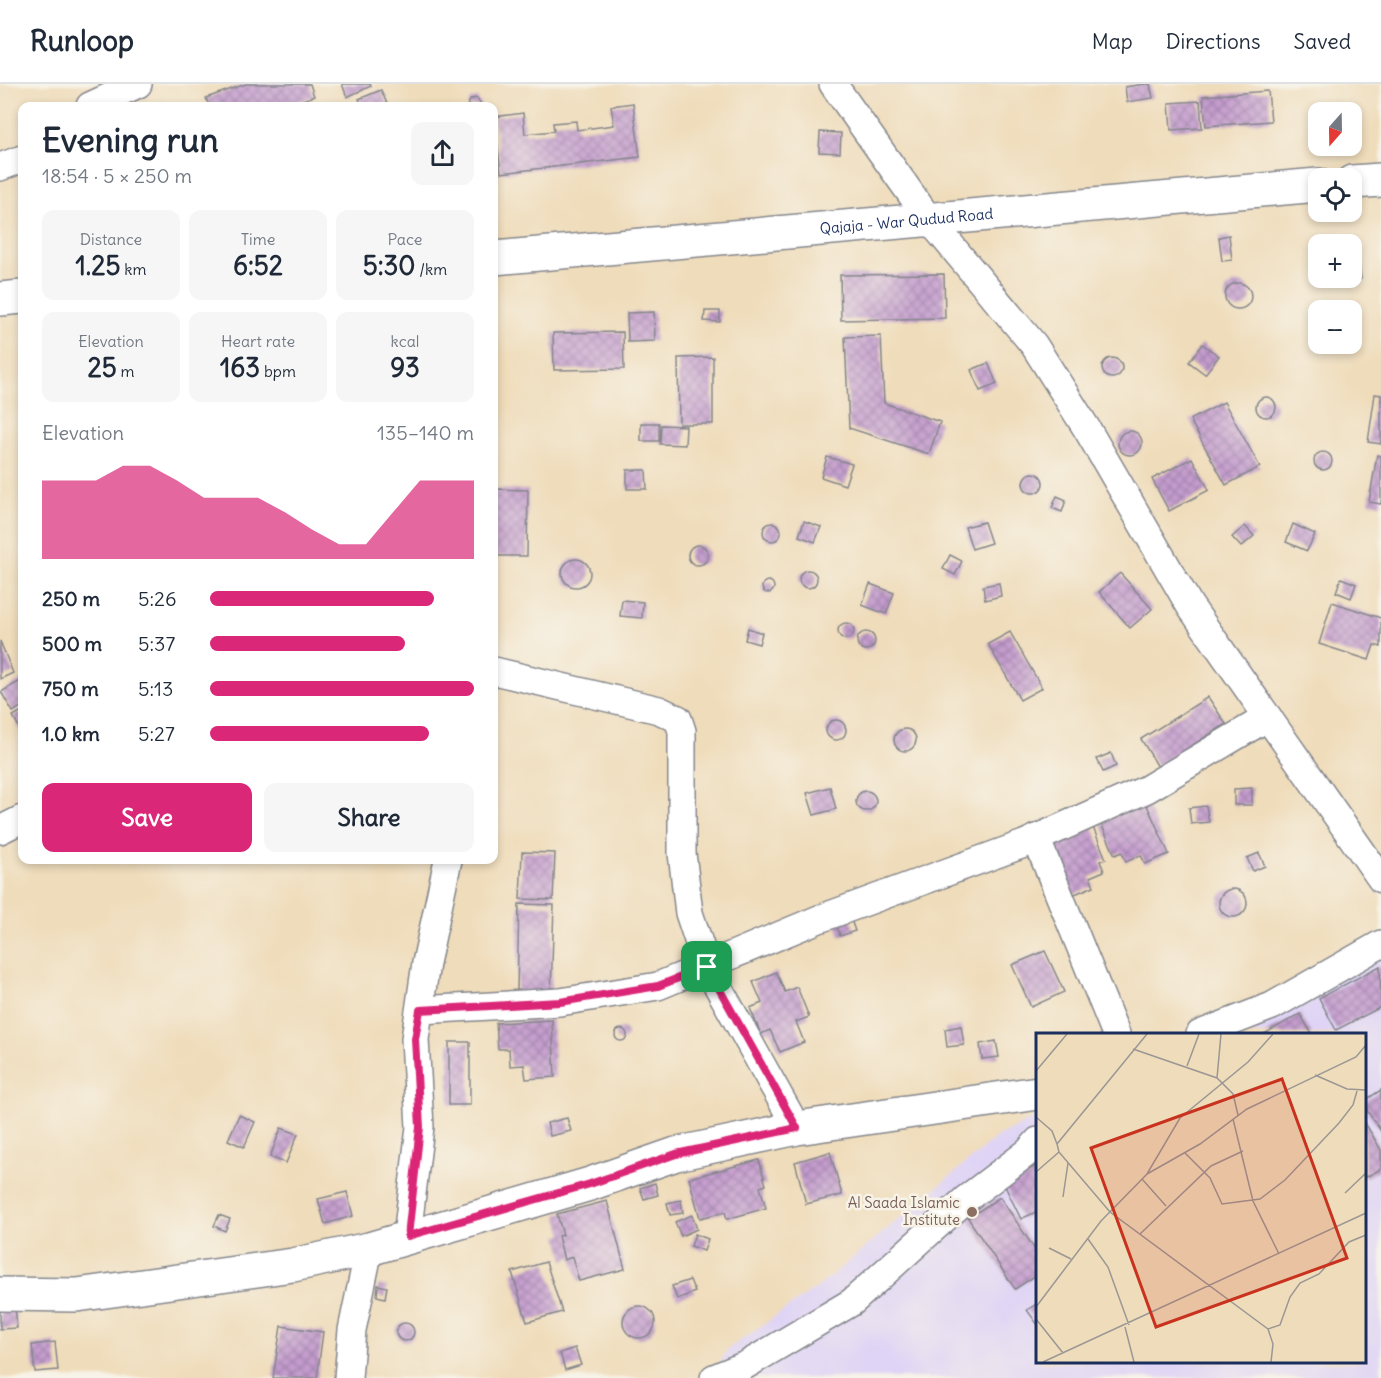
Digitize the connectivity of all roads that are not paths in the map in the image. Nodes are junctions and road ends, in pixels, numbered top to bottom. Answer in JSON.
{"nodes":[{"id":1,"x":138,"y":84,"type":"edge"},
{"id":2,"x":833,"y":84,"type":"edge"},
{"id":3,"x":99,"y":102,"type":"edge"},
{"id":4,"x":18,"y":160,"type":"edge"},
{"id":5,"x":0,"y":167,"type":"edge"},
{"id":6,"x":1381,"y":180,"type":"edge"},
{"id":7,"x":1362,"y":181,"type":"edge"},
{"id":8,"x":1308,"y":186,"type":"edge"},
{"id":9,"x":928,"y":218,"type":"junction"},
{"id":10,"x":498,"y":258,"type":"edge"},
{"id":11,"x":18,"y":297,"type":"edge"},
{"id":12,"x":0,"y":299,"type":"edge"},
{"id":13,"x":498,"y":672,"type":"edge"},
{"id":14,"x":1268,"y":717,"type":"junction"},
{"id":15,"x":18,"y":821,"type":"edge"},
{"id":16,"x":0,"y":830,"type":"edge"},
{"id":17,"x":1036,"y":838,"type":"junction"},
{"id":18,"x":446,"y":864,"type":"edge"},
{"id":19,"x":1381,"y":879,"type":"edge"},
{"id":20,"x":1381,"y":944,"type":"edge"},
{"id":21,"x":707,"y":967,"type":"junction"},
{"id":22,"x":420,"y":1010,"type":"junction"},
{"id":23,"x":1115,"y":1033,"type":"edge"},
{"id":24,"x":1205,"y":1033,"type":"edge"},
{"id":25,"x":1036,"y":1093,"type":"edge"},
{"id":26,"x":797,"y":1128,"type":"junction"},
{"id":27,"x":1036,"y":1143,"type":"edge"},
{"id":28,"x":408,"y":1236,"type":"junction"},
{"id":29,"x":369,"y":1249,"type":"junction"},
{"id":30,"x":0,"y":1294,"type":"edge"},
{"id":31,"x":348,"y":1378,"type":"edge"},
{"id":32,"x":714,"y":1378,"type":"edge"}],
"edges":[{"from":1,"to":3,"type":"street"},
{"from":2,"to":9,"type":"street"},
{"from":4,"to":5,"type":"street"},
{"from":6,"to":7,"type":"street"},
{"from":8,"to":9,"type":"street","name":"Qajaja - War Qudud Road"},
{"from":9,"to":10,"type":"street","name":"Qajaja - War Qudud Road"},
{"from":9,"to":14,"type":"street"},
{"from":11,"to":12,"type":"street"},
{"from":13,"to":21,"type":"street"},
{"from":14,"to":17,"type":"street"},
{"from":14,"to":19,"type":"street"},
{"from":15,"to":16,"type":"street"},
{"from":17,"to":21,"type":"street"},
{"from":17,"to":23,"type":"street"},
{"from":18,"to":22,"type":"street"},
{"from":20,"to":24,"type":"street"},
{"from":21,"to":22,"type":"street"},
{"from":21,"to":26,"type":"street"},
{"from":22,"to":28,"type":"street"},
{"from":25,"to":26,"type":"street"},
{"from":26,"to":28,"type":"street"},
{"from":27,"to":32,"type":"street"},
{"from":28,"to":29,"type":"street"},
{"from":29,"to":30,"type":"street"},
{"from":29,"to":31,"type":"street"}]}
